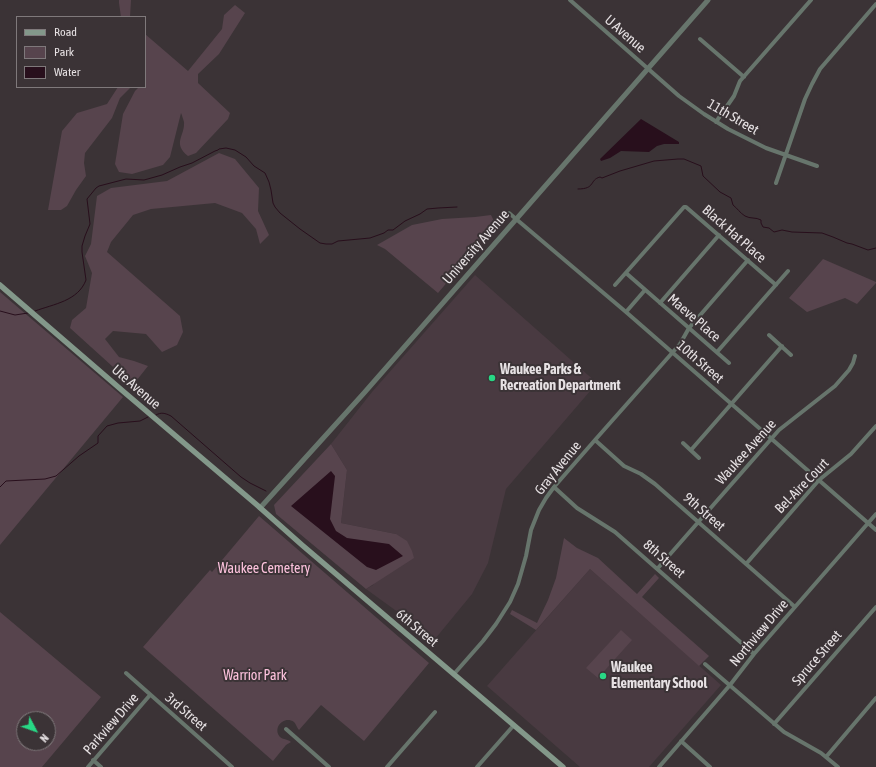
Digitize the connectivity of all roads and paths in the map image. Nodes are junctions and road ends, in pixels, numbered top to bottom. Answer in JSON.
{"nodes":[{"id":1,"x":570,"y":0,"type":"edge"},
{"id":2,"x":708,"y":0,"type":"edge"},
{"id":3,"x":811,"y":0,"type":"edge"},
{"id":4,"x":876,"y":4,"type":"edge"},
{"id":5,"x":700,"y":39,"type":"dead end"},
{"id":6,"x":648,"y":68,"type":"junction"},
{"id":7,"x":744,"y":77,"type":"junction"},
{"id":8,"x":716,"y":122,"type":"junction"},
{"id":9,"x":786,"y":155,"type":"junction"},
{"id":10,"x":817,"y":166,"type":"dead end"},
{"id":11,"x":776,"y":183,"type":"dead end"},
{"id":12,"x":509,"y":213,"type":"dead end"},
{"id":13,"x":516,"y":219,"type":"junction"},
{"id":14,"x":719,"y":235,"type":"junction"},
{"id":15,"x":748,"y":260,"type":"junction"},
{"id":16,"x":788,"y":271,"type":"dead end"},
{"id":17,"x":626,"y":273,"type":"junction"},
{"id":18,"x":0,"y":285,"type":"edge"},
{"id":19,"x":615,"y":285,"type":"dead end"},
{"id":20,"x":776,"y":285,"type":"junction"},
{"id":21,"x":645,"y":290,"type":"junction"},
{"id":22,"x":660,"y":303,"type":"junction"},
{"id":23,"x":626,"y":312,"type":"junction"},
{"id":24,"x":688,"y":328,"type":"junction"},
{"id":25,"x":769,"y":335,"type":"dead end"},
{"id":26,"x":782,"y":346,"type":"junction"},
{"id":27,"x":672,"y":352,"type":"junction"},
{"id":28,"x":717,"y":352,"type":"junction"},
{"id":29,"x":792,"y":354,"type":"dead end"},
{"id":30,"x":855,"y":356,"type":"dead end"},
{"id":31,"x":729,"y":362,"type":"dead end"},
{"id":32,"x":732,"y":404,"type":"junction"},
{"id":33,"x":876,"y":426,"type":"edge"},
{"id":34,"x":771,"y":438,"type":"junction"},
{"id":35,"x":595,"y":440,"type":"junction"},
{"id":36,"x":683,"y":443,"type":"dead end"},
{"id":37,"x":691,"y":450,"type":"junction"},
{"id":38,"x":699,"y":458,"type":"dead end"},
{"id":39,"x":819,"y":480,"type":"junction"},
{"id":40,"x":554,"y":487,"type":"junction"},
{"id":41,"x":259,"y":507,"type":"junction"},
{"id":42,"x":876,"y":514,"type":"edge"},
{"id":43,"x":698,"y":522,"type":"junction"},
{"id":44,"x":868,"y":523,"type":"junction"},
{"id":45,"x":876,"y":530,"type":"edge"},
{"id":46,"x":746,"y":564,"type":"junction"},
{"id":47,"x":658,"y":568,"type":"junction"},
{"id":48,"x":876,"y":606,"type":"edge"},
{"id":49,"x":795,"y":607,"type":"junction"},
{"id":50,"x":754,"y":654,"type":"junction"},
{"id":51,"x":705,"y":664,"type":"dead end"},
{"id":52,"x":126,"y":673,"type":"dead end"},
{"id":53,"x":454,"y":674,"type":"junction"},
{"id":54,"x":730,"y":685,"type":"junction"},
{"id":55,"x":150,"y":695,"type":"junction"},
{"id":56,"x":876,"y":698,"type":"edge"},
{"id":57,"x":435,"y":712,"type":"dead end"},
{"id":58,"x":774,"y":724,"type":"junction"},
{"id":59,"x":514,"y":725,"type":"junction"},
{"id":60,"x":286,"y":729,"type":"dead end"},
{"id":61,"x":681,"y":741,"type":"junction"},
{"id":62,"x":826,"y":757,"type":"junction"},
{"id":63,"x":93,"y":760,"type":"junction"},
{"id":64,"x":88,"y":767,"type":"edge"},
{"id":65,"x":101,"y":767,"type":"edge"},
{"id":66,"x":232,"y":767,"type":"edge"},
{"id":67,"x":329,"y":767,"type":"edge"},
{"id":68,"x":387,"y":767,"type":"edge"},
{"id":69,"x":477,"y":767,"type":"edge"},
{"id":70,"x":563,"y":767,"type":"edge"},
{"id":71,"x":658,"y":767,"type":"edge"},
{"id":72,"x":710,"y":767,"type":"edge"},
{"id":73,"x":838,"y":767,"type":"edge"}],
"edges":[{"from":1,"to":6,"type":"street","name":"U Avenue"},
{"from":2,"to":6,"type":"street","name":"University Avenue"},
{"from":3,"to":7,"type":"street"},
{"from":4,"to":9,"type":"street"},
{"from":5,"to":7,"type":"street"},
{"from":6,"to":8,"type":"street","name":"11th Street"},
{"from":6,"to":13,"type":"street","name":"University Avenue"},
{"from":7,"to":8,"type":"street"},
{"from":8,"to":9,"type":"street","name":"11th Street"},
{"from":9,"to":10,"type":"street","name":"11th Street"},
{"from":9,"to":11,"type":"street"},
{"from":12,"to":13,"type":"street","name":"10th Street"},
{"from":13,"to":23,"type":"street","name":"10th Street"},
{"from":13,"to":41,"type":"street","name":"University Avenue"},
{"from":14,"to":15,"type":"street","name":"Black Hat Place"},
{"from":14,"to":17,"type":"street","name":"Black Hat Place"},
{"from":14,"to":22,"type":"street"},
{"from":15,"to":20,"type":"street","name":"Black Hat Place"},
{"from":15,"to":24,"type":"street","name":"Gray Avenue"},
{"from":16,"to":20,"type":"street"},
{"from":17,"to":19,"type":"street","name":"Black Hat Place"},
{"from":17,"to":21,"type":"street","name":"Maeve Place"},
{"from":18,"to":41,"type":"main road","name":"Ute Avenue"},
{"from":20,"to":28,"type":"street"},
{"from":21,"to":22,"type":"street","name":"Maeve Place"},
{"from":21,"to":23,"type":"street"},
{"from":22,"to":24,"type":"street","name":"Maeve Place"},
{"from":23,"to":27,"type":"street","name":"10th Street"},
{"from":24,"to":27,"type":"street","name":"Gray Avenue"},
{"from":24,"to":28,"type":"street","name":"Maeve Place"},
{"from":25,"to":26,"type":"street"},
{"from":26,"to":29,"type":"street"},
{"from":26,"to":32,"type":"street"},
{"from":27,"to":32,"type":"street","name":"10th Street"},
{"from":27,"to":35,"type":"street","name":"Gray Avenue"},
{"from":28,"to":31,"type":"street","name":"Maeve Place"},
{"from":30,"to":34,"type":"street","name":"Waukee Avenue"},
{"from":32,"to":34,"type":"street","name":"10th Street"},
{"from":32,"to":37,"type":"street"},
{"from":33,"to":39,"type":"street","name":"Bel-Aire Court"},
{"from":34,"to":39,"type":"street","name":"10th Street"},
{"from":34,"to":43,"type":"street","name":"Waukee Avenue"},
{"from":35,"to":40,"type":"street","name":"Gray Avenue"},
{"from":35,"to":43,"type":"street","name":"9th Street"},
{"from":36,"to":37,"type":"street"},
{"from":37,"to":38,"type":"street"},
{"from":39,"to":44,"type":"street","name":"10th Street"},
{"from":39,"to":46,"type":"street","name":"Bel-Aire Court"},
{"from":40,"to":47,"type":"street","name":"8th Street"},
{"from":40,"to":53,"type":"street","name":"Gray Avenue"},
{"from":41,"to":53,"type":"main road","name":"6th Street"},
{"from":42,"to":44,"type":"street","name":"Northview Drive"},
{"from":43,"to":46,"type":"street","name":"9th Street"},
{"from":43,"to":47,"type":"street","name":"Waukee Avenue"},
{"from":44,"to":45,"type":"street","name":"10th Street"},
{"from":44,"to":49,"type":"street","name":"Northview Drive"},
{"from":46,"to":49,"type":"street","name":"9th Street"},
{"from":47,"to":50,"type":"street","name":"8th Street"},
{"from":48,"to":58,"type":"street","name":"Spruce Street"},
{"from":49,"to":50,"type":"street","name":"Northview Drive"},
{"from":50,"to":54,"type":"street","name":"Northview Drive"},
{"from":51,"to":54,"type":"street"},
{"from":52,"to":55,"type":"street","name":"3rd Street"},
{"from":53,"to":59,"type":"main road","name":"6th Street"},
{"from":54,"to":58,"type":"street"},
{"from":54,"to":61,"type":"street","name":"Northview Drive"},
{"from":55,"to":63,"type":"street","name":"Parkview Drive"},
{"from":55,"to":66,"type":"street","name":"3rd Street"},
{"from":56,"to":62,"type":"street"},
{"from":57,"to":68,"type":"street"},
{"from":58,"to":62,"type":"street"},
{"from":59,"to":69,"type":"street"},
{"from":59,"to":70,"type":"main road","name":"6th Street"},
{"from":60,"to":67,"type":"street"},
{"from":61,"to":71,"type":"street","name":"Northview Drive"},
{"from":61,"to":72,"type":"street"},
{"from":62,"to":73,"type":"street"},
{"from":63,"to":64,"type":"street","name":"Parkview Drive"},
{"from":63,"to":65,"type":"street"}]}
